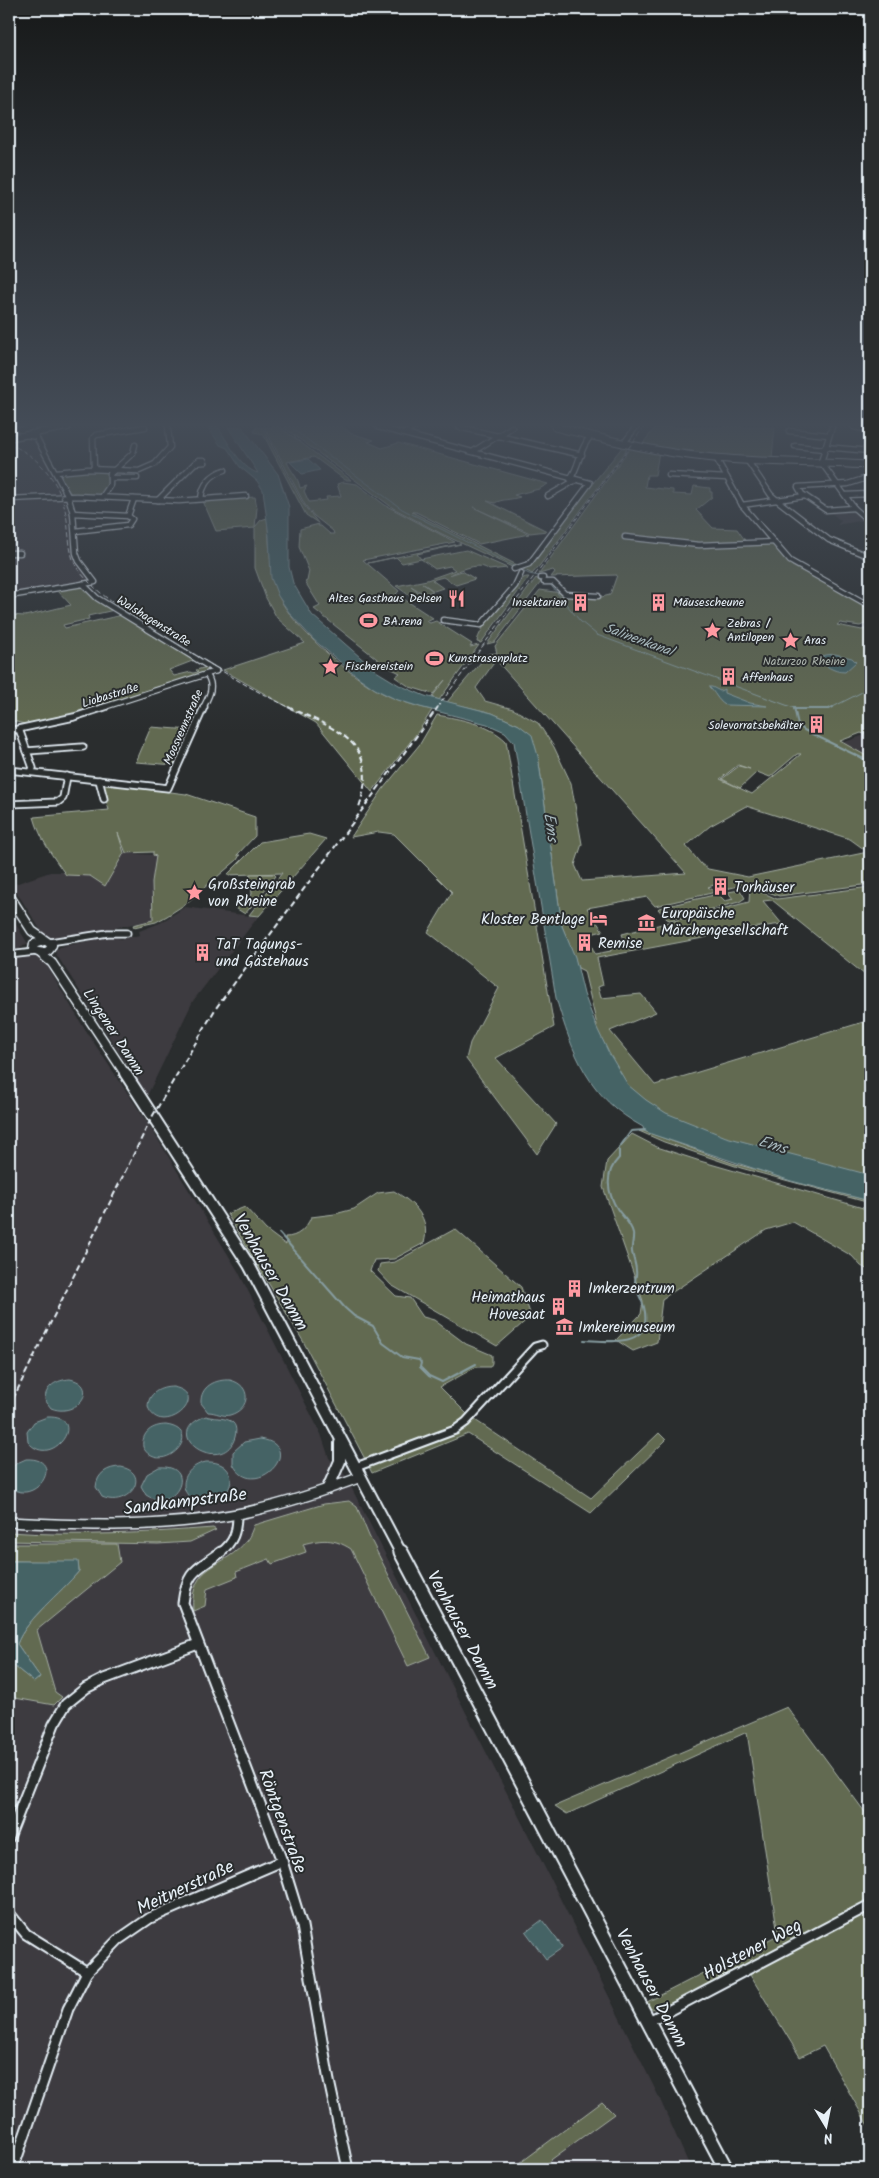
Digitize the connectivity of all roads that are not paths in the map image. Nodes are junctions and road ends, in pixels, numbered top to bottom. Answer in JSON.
{"nodes":[{"id":1,"x":96,"y":529,"type":"edge"},
{"id":2,"x":556,"y":529,"type":"edge"},
{"id":3,"x":762,"y":529,"type":"edge"},
{"id":4,"x":814,"y":529,"type":"edge"},
{"id":5,"x":75,"y":531,"type":"joint"},
{"id":6,"x":625,"y":537,"type":"dead end"},
{"id":7,"x":774,"y":542,"type":"junction"},
{"id":8,"x":9,"y":553,"type":"edge"},
{"id":9,"x":20,"y":553,"type":"dead end"},
{"id":10,"x":870,"y":557,"type":"edge"},
{"id":11,"x":514,"y":569,"type":"dead end"},
{"id":12,"x":521,"y":573,"type":"dead end"},
{"id":13,"x":545,"y":580,"type":"dead end"},
{"id":14,"x":83,"y":584,"type":"junction"},
{"id":15,"x":9,"y":596,"type":"edge"},
{"id":16,"x":598,"y":596,"type":"dead end"},
{"id":17,"x":870,"y":606,"type":"edge"},
{"id":18,"x":443,"y":620,"type":"dead end"},
{"id":19,"x":216,"y":671,"type":"joint"},
{"id":20,"x":208,"y":675,"type":"junction"},
{"id":21,"x":19,"y":729,"type":"junction"},
{"id":22,"x":9,"y":731,"type":"edge"},
{"id":23,"x":83,"y":747,"type":"dead end"},
{"id":24,"x":27,"y":751,"type":"junction"},
{"id":25,"x":9,"y":770,"type":"edge"},
{"id":26,"x":32,"y":772,"type":"junction"},
{"id":27,"x":67,"y":776,"type":"junction"},
{"id":28,"x":99,"y":780,"type":"junction"},
{"id":29,"x":104,"y":799,"type":"dead end"},
{"id":30,"x":9,"y":804,"type":"edge"},
{"id":31,"x":9,"y":895,"type":"edge"},
{"id":32,"x":32,"y":931,"type":"junction"},
{"id":33,"x":127,"y":933,"type":"dead end"},
{"id":34,"x":49,"y":945,"type":"junction"},
{"id":35,"x":35,"y":949,"type":"junction"},
{"id":36,"x":10,"y":955,"type":"edge"},
{"id":37,"x":52,"y":963,"type":"junction"},
{"id":38,"x":152,"y":1117,"type":"joint"},
{"id":39,"x":542,"y":1345,"type":"dead end"},
{"id":40,"x":332,"y":1422,"type":"junction"},
{"id":41,"x":358,"y":1472,"type":"junction"},
{"id":42,"x":328,"y":1488,"type":"junction"},
{"id":43,"x":237,"y":1514,"type":"junction"},
{"id":44,"x":9,"y":1522,"type":"edge"},
{"id":45,"x":198,"y":1644,"type":"junction"},
{"id":46,"x":9,"y":1837,"type":"edge"},
{"id":47,"x":282,"y":1862,"type":"junction"},
{"id":48,"x":870,"y":1905,"type":"edge"},
{"id":49,"x":9,"y":1913,"type":"edge"},
{"id":50,"x":87,"y":1972,"type":"junction"},
{"id":51,"x":649,"y":2022,"type":"junction"},
{"id":52,"x":13,"y":2169,"type":"edge"},
{"id":53,"x":348,"y":2169,"type":"edge"},
{"id":54,"x":726,"y":2169,"type":"edge"}],
"edges":[{"from":1,"to":5,"type":"street"},
{"from":2,"to":11,"type":"street"},
{"from":3,"to":7,"type":"street"},
{"from":4,"to":10,"type":"street"},
{"from":5,"to":14,"type":"street"},
{"from":6,"to":7,"type":"street"},
{"from":7,"to":17,"type":"street"},
{"from":8,"to":9,"type":"street"},
{"from":12,"to":18,"type":"street"},
{"from":13,"to":16,"type":"street"},
{"from":14,"to":15,"type":"street"},
{"from":14,"to":19,"type":"street","name":"Walshagenstraße"},
{"from":19,"to":20,"type":"street","name":"Liobastraße"},
{"from":20,"to":21,"type":"street","name":"Liobastraße"},
{"from":20,"to":28,"type":"street","name":"Moosvennstraße"},
{"from":21,"to":22,"type":"street","name":"Liobastraße"},
{"from":21,"to":24,"type":"street"},
{"from":23,"to":24,"type":"street"},
{"from":24,"to":26,"type":"street"},
{"from":25,"to":26,"type":"street"},
{"from":26,"to":27,"type":"street"},
{"from":27,"to":28,"type":"street"},
{"from":27,"to":30,"type":"street"},
{"from":28,"to":29,"type":"street"},
{"from":31,"to":32,"type":"main road"},
{"from":32,"to":34,"type":"main road"},
{"from":32,"to":35,"type":"main road"},
{"from":33,"to":34,"type":"street"},
{"from":34,"to":35,"type":"main road"},
{"from":34,"to":37,"type":"main road","name":"Lingener Damm"},
{"from":35,"to":36,"type":"street"},
{"from":35,"to":37,"type":"main road","name":"Lingener Damm"},
{"from":37,"to":38,"type":"main road","name":"Lingener Damm"},
{"from":38,"to":40,"type":"main road","name":"Venhauser Damm"},
{"from":39,"to":41,"type":"street"},
{"from":40,"to":41,"type":"main road","name":"Venhauser Damm"},
{"from":40,"to":42,"type":"main road"},
{"from":41,"to":42,"type":"street","name":"Sandkampstraße"},
{"from":41,"to":51,"type":"main road","name":"Venhauser Damm"},
{"from":42,"to":43,"type":"street","name":"Sandkampstraße"},
{"from":43,"to":44,"type":"street","name":"Sandkampstraße"},
{"from":43,"to":45,"type":"street","name":"Röntgenstraße"},
{"from":45,"to":46,"type":"street"},
{"from":45,"to":47,"type":"street","name":"Röntgenstraße"},
{"from":47,"to":50,"type":"street","name":"Meitnerstraße"},
{"from":47,"to":53,"type":"street","name":"Röntgenstraße"},
{"from":48,"to":51,"type":"street","name":"Holstener Weg"},
{"from":49,"to":50,"type":"street"},
{"from":50,"to":52,"type":"street","name":"Meitnerstraße"},
{"from":51,"to":54,"type":"main road","name":"Venhauser Damm"}]}
